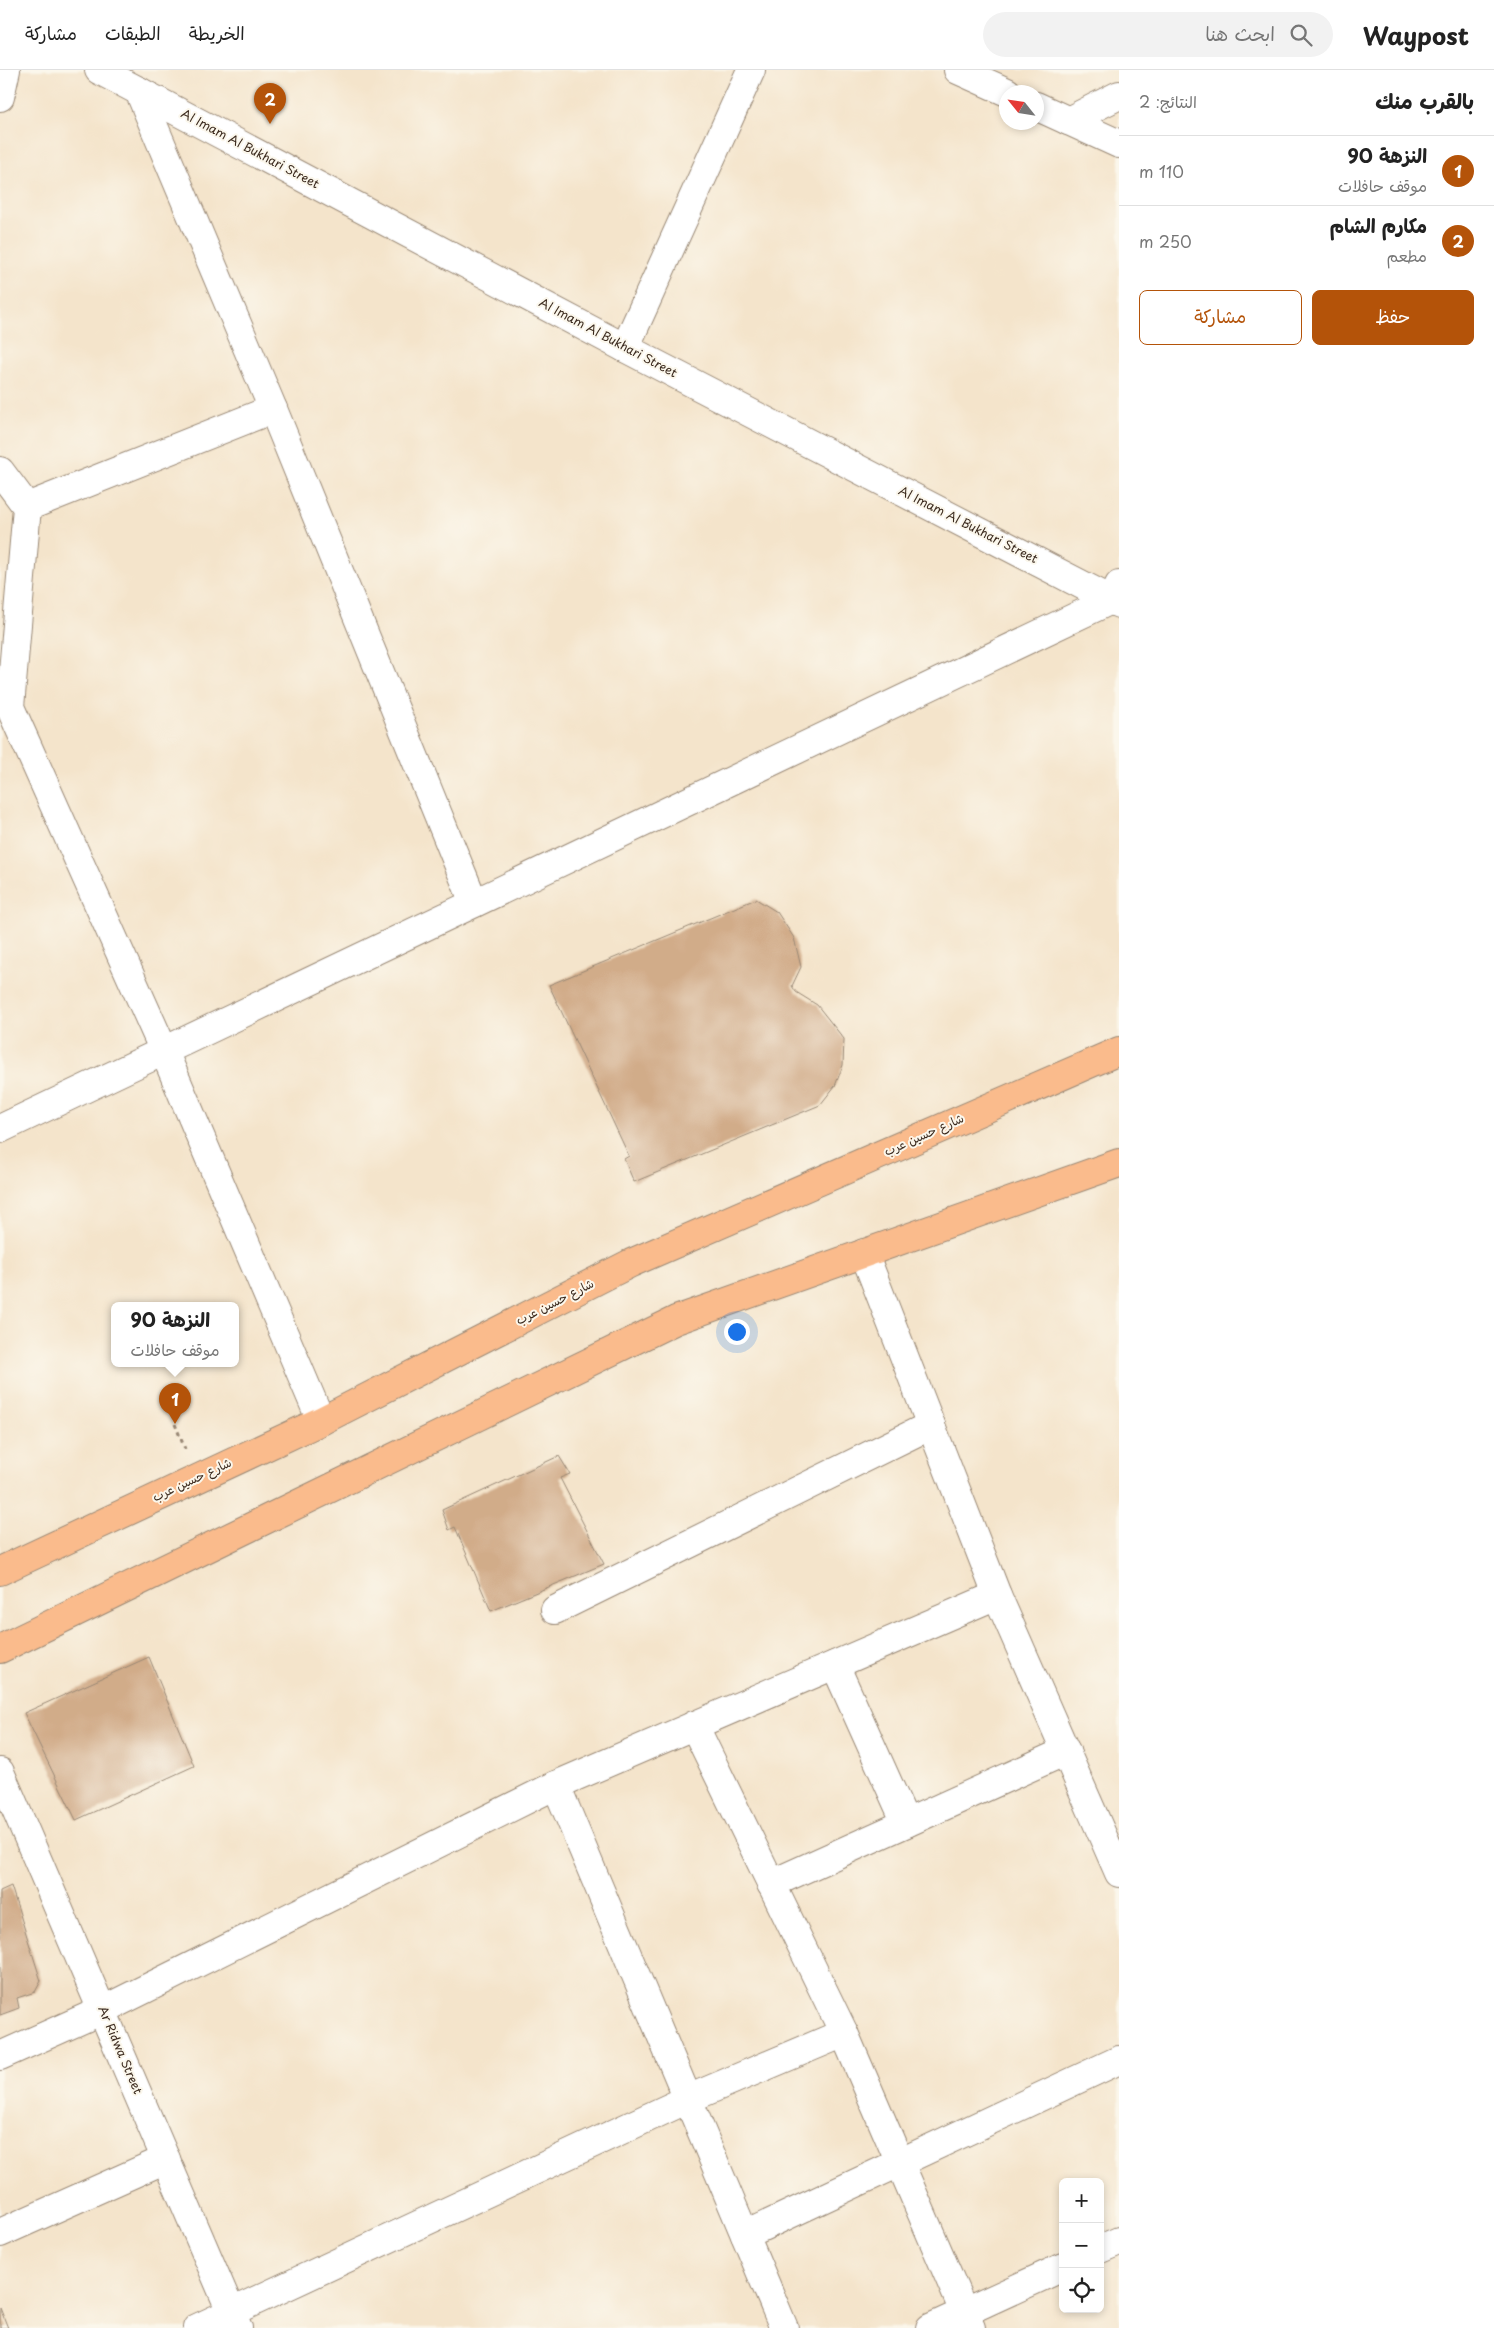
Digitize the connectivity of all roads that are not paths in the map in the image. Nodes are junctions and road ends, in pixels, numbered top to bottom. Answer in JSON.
{"nodes":[{"id":1,"x":6,"y":70,"type":"edge"},
{"id":2,"x":99,"y":70,"type":"edge"},
{"id":3,"x":751,"y":70,"type":"edge"},
{"id":4,"x":958,"y":70,"type":"edge"},
{"id":5,"x":999,"y":88,"type":"edge"},
{"id":6,"x":140,"y":91,"type":"junction"},
{"id":7,"x":1119,"y":95,"type":"edge"},
{"id":8,"x":0,"y":97,"type":"edge"},
{"id":9,"x":1044,"y":110,"type":"edge"},
{"id":10,"x":1068,"y":121,"type":"junction"},
{"id":11,"x":1119,"y":144,"type":"edge"},
{"id":12,"x":625,"y":348,"type":"junction"},
{"id":13,"x":273,"y":409,"type":"junction"},
{"id":14,"x":0,"y":471,"type":"edge"},
{"id":15,"x":27,"y":507,"type":"junction"},
{"id":16,"x":1117,"y":596,"type":"edge"},
{"id":17,"x":5,"y":703,"type":"edge"},
{"id":18,"x":474,"y":903,"type":"junction"},
{"id":19,"x":1119,"y":1050,"type":"edge"},
{"id":20,"x":164,"y":1051,"type":"junction"},
{"id":21,"x":0,"y":1129,"type":"edge"},
{"id":22,"x":1119,"y":1163,"type":"edge"},
{"id":23,"x":864,"y":1253,"type":"junction"},
{"id":24,"x":321,"y":1421,"type":"junction"},
{"id":25,"x":931,"y":1425,"type":"junction"},
{"id":26,"x":0,"y":1571,"type":"edge"},
{"id":27,"x":997,"y":1595,"type":"junction"},
{"id":28,"x":555,"y":1610,"type":"dead end"},
{"id":29,"x":0,"y":1649,"type":"edge"},
{"id":30,"x":835,"y":1665,"type":"junction"},
{"id":31,"x":694,"y":1725,"type":"junction"},
{"id":32,"x":1066,"y":1751,"type":"junction"},
{"id":33,"x":0,"y":1772,"type":"edge"},
{"id":34,"x":556,"y":1785,"type":"junction"},
{"id":35,"x":906,"y":1823,"type":"junction"},
{"id":36,"x":1119,"y":1874,"type":"edge"},
{"id":37,"x":771,"y":1884,"type":"junction"},
{"id":38,"x":103,"y":2010,"type":"junction"},
{"id":39,"x":844,"y":2033,"type":"junction"},
{"id":40,"x":0,"y":2056,"type":"edge"},
{"id":41,"x":1119,"y":2060,"type":"edge"},
{"id":42,"x":688,"y":2099,"type":"junction"},
{"id":43,"x":166,"y":2159,"type":"junction"},
{"id":44,"x":900,"y":2162,"type":"junction"},
{"id":45,"x":0,"y":2233,"type":"edge"},
{"id":46,"x":745,"y":2235,"type":"junction"},
{"id":47,"x":1119,"y":2241,"type":"edge"},
{"id":48,"x":1104,"y":2247,"type":"edge"},
{"id":49,"x":1061,"y":2268,"type":"edge"},
{"id":50,"x":235,"y":2320,"type":"edge"},
{"id":51,"x":968,"y":2320,"type":"edge"},
{"id":52,"x":197,"y":2328,"type":"edge"},
{"id":53,"x":784,"y":2328,"type":"edge"},
{"id":54,"x":930,"y":2328,"type":"edge"}],
"edges":[{"from":1,"to":8,"type":"street"},
{"from":2,"to":6,"type":"street","name":"Al Imam Al Bukhari Street"},
{"from":3,"to":12,"type":"street"},
{"from":4,"to":5,"type":"street"},
{"from":6,"to":12,"type":"street","name":"Al Imam Al Bukhari Street"},
{"from":6,"to":13,"type":"street"},
{"from":7,"to":10,"type":"street"},
{"from":9,"to":10,"type":"street"},
{"from":10,"to":11,"type":"street"},
{"from":12,"to":16,"type":"street","name":"Al Imam Al Bukhari Street"},
{"from":13,"to":15,"type":"street"},
{"from":13,"to":18,"type":"street"},
{"from":14,"to":15,"type":"street"},
{"from":15,"to":17,"type":"street"},
{"from":16,"to":18,"type":"street"},
{"from":17,"to":20,"type":"street"},
{"from":18,"to":20,"type":"street"},
{"from":19,"to":24,"type":"main road","name":"شارع حسين عرب"},
{"from":20,"to":21,"type":"street"},
{"from":20,"to":24,"type":"street"},
{"from":22,"to":23,"type":"main road"},
{"from":23,"to":25,"type":"street"},
{"from":23,"to":29,"type":"main road"},
{"from":24,"to":26,"type":"main road","name":"شارع حسين عرب"},
{"from":25,"to":27,"type":"street"},
{"from":25,"to":28,"type":"street"},
{"from":27,"to":30,"type":"street"},
{"from":27,"to":32,"type":"street"},
{"from":30,"to":31,"type":"street"},
{"from":30,"to":35,"type":"street"},
{"from":31,"to":34,"type":"street"},
{"from":31,"to":37,"type":"street"},
{"from":32,"to":35,"type":"street"},
{"from":32,"to":36,"type":"street"},
{"from":33,"to":38,"type":"street","name":"Ar Ridwa Street"},
{"from":34,"to":38,"type":"street"},
{"from":34,"to":42,"type":"street"},
{"from":35,"to":37,"type":"street"},
{"from":37,"to":39,"type":"street"},
{"from":38,"to":40,"type":"street"},
{"from":38,"to":43,"type":"street","name":"Ar Ridwa Street"},
{"from":39,"to":42,"type":"street"},
{"from":39,"to":44,"type":"street"},
{"from":41,"to":44,"type":"street"},
{"from":42,"to":46,"type":"street"},
{"from":42,"to":50,"type":"street"},
{"from":43,"to":45,"type":"street"},
{"from":43,"to":50,"type":"street","name":"Ar Ridwa Street"},
{"from":44,"to":46,"type":"street"},
{"from":44,"to":51,"type":"street"},
{"from":46,"to":53,"type":"street"},
{"from":47,"to":48,"type":"street"},
{"from":49,"to":51,"type":"street"},
{"from":50,"to":52,"type":"street"},
{"from":51,"to":54,"type":"street"}]}
